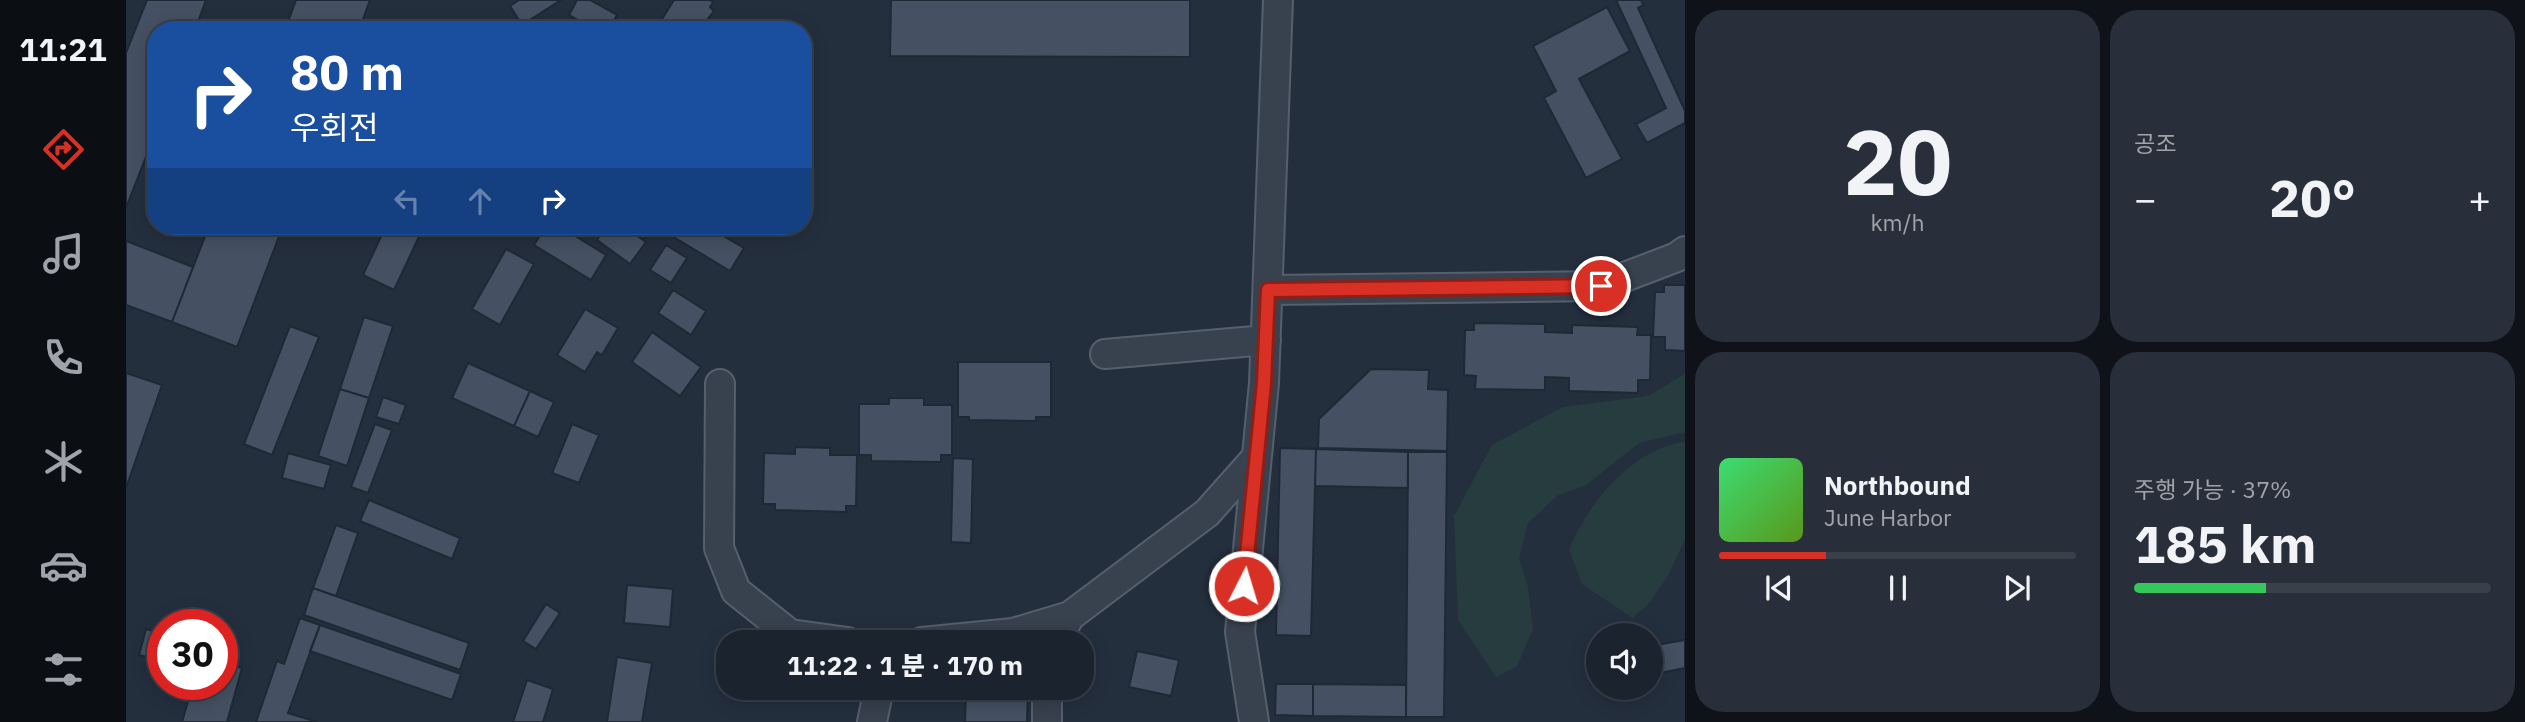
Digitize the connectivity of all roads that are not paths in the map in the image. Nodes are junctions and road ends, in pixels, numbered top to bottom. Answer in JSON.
{"nodes":[{"id":1,"x":1278,"y":0,"type":"edge"},
{"id":2,"x":1685,"y":251,"type":"edge"},
{"id":3,"x":1268,"y":290,"type":"junction"},
{"id":4,"x":1266,"y":340,"type":"junction"},
{"id":5,"x":1105,"y":354,"type":"dead end"},
{"id":6,"x":720,"y":384,"type":"dead end"},
{"id":7,"x":1256,"y":458,"type":"junction"},
{"id":8,"x":1070,"y":616,"type":"junction"},
{"id":9,"x":785,"y":630,"type":"edge"},
{"id":10,"x":1023,"y":630,"type":"edge"},
{"id":11,"x":1062,"y":630,"type":"edge"},
{"id":12,"x":877,"y":700,"type":"edge"},
{"id":13,"x":1047,"y":700,"type":"edge"},
{"id":14,"x":872,"y":722,"type":"edge"},
{"id":15,"x":1047,"y":722,"type":"edge"},
{"id":16,"x":1254,"y":722,"type":"edge"}],
"edges":[{"from":1,"to":3,"type":"street"},
{"from":2,"to":3,"type":"street"},
{"from":3,"to":4,"type":"street"},
{"from":4,"to":5,"type":"street"},
{"from":4,"to":7,"type":"street"},
{"from":6,"to":9,"type":"street"},
{"from":7,"to":8,"type":"street"},
{"from":7,"to":16,"type":"street"},
{"from":8,"to":10,"type":"street"},
{"from":8,"to":11,"type":"street"},
{"from":12,"to":14,"type":"street"},
{"from":13,"to":15,"type":"street"}]}
